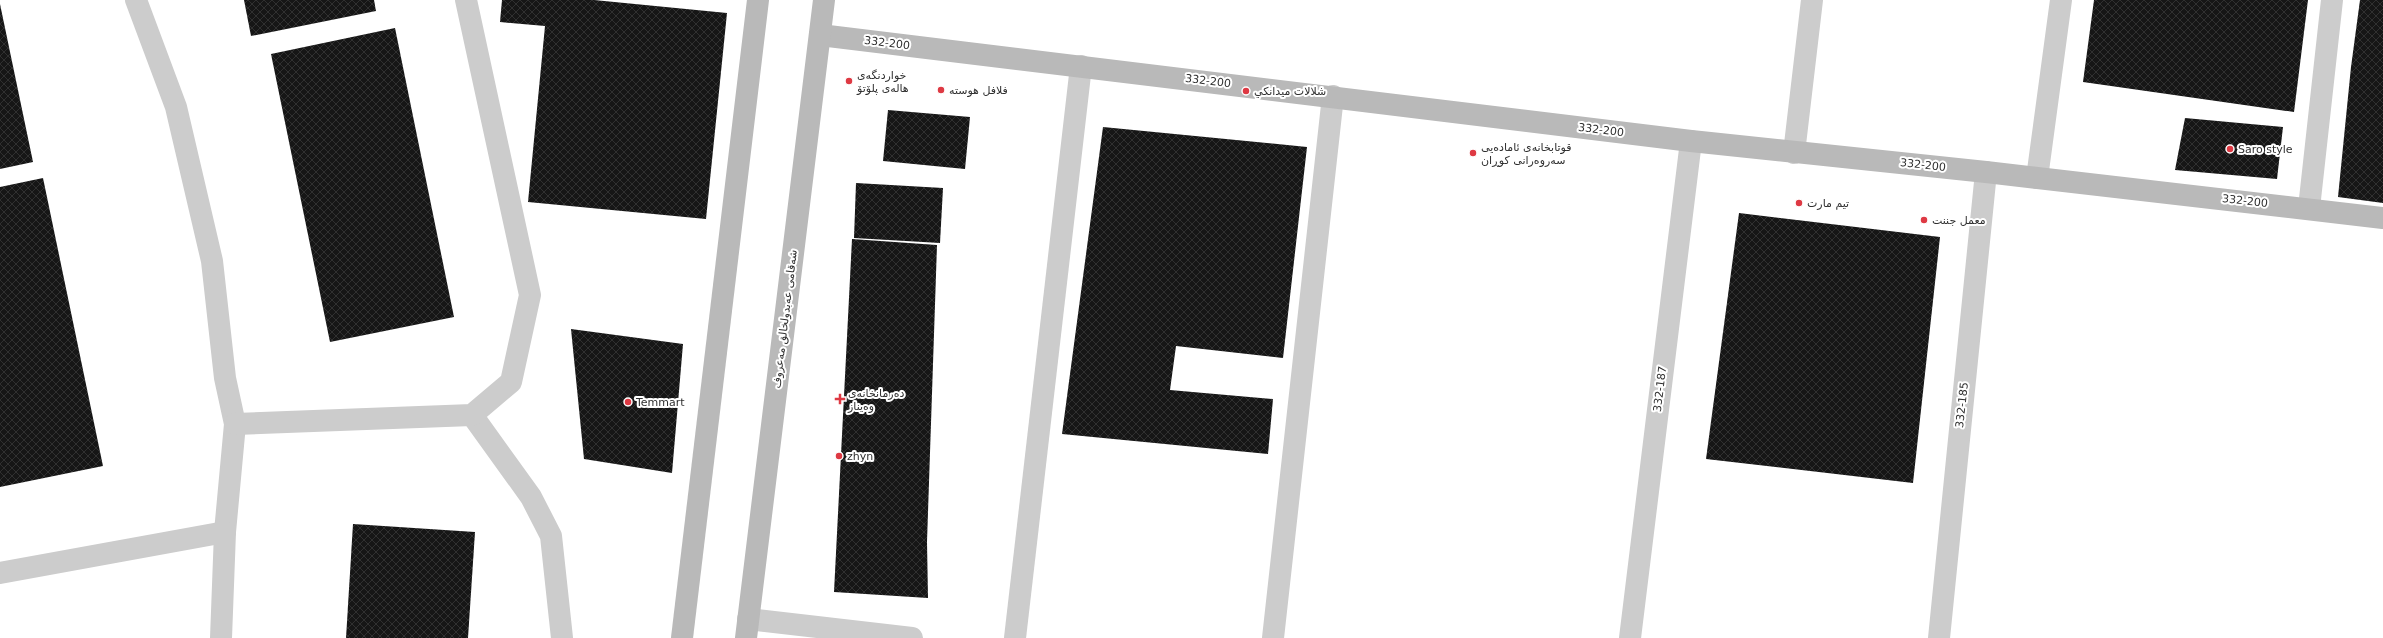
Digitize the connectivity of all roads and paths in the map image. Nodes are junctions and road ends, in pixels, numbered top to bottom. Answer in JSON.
{"nodes":[{"id":1,"x":136,"y":0,"type":"edge"},
{"id":2,"x":466,"y":0,"type":"edge"},
{"id":3,"x":758,"y":0,"type":"edge"},
{"id":4,"x":824,"y":0,"type":"edge"},
{"id":5,"x":1812,"y":0,"type":"edge"},
{"id":6,"x":2061,"y":0,"type":"edge"},
{"id":7,"x":2332,"y":0,"type":"edge"},
{"id":8,"x":820,"y":35,"type":"junction"},
{"id":9,"x":1081,"y":66,"type":"junction"},
{"id":10,"x":1333,"y":96,"type":"junction"},
{"id":11,"x":1691,"y":141,"type":"junction"},
{"id":12,"x":1794,"y":152,"type":"junction"},
{"id":13,"x":1986,"y":172,"type":"junction"},
{"id":14,"x":2037,"y":178,"type":"junction"},
{"id":15,"x":2309,"y":208,"type":"junction"},
{"id":16,"x":2383,"y":218,"type":"edge"},
{"id":17,"x":472,"y":414,"type":"junction"},
{"id":18,"x":235,"y":424,"type":"junction"},
{"id":19,"x":225,"y":532,"type":"junction"},
{"id":20,"x":1,"y":572,"type":"edge"},
{"id":21,"x":747,"y":629,"type":"edge"},
{"id":22,"x":221,"y":638,"type":"edge"},
{"id":23,"x":562,"y":638,"type":"edge"},
{"id":24,"x":682,"y":638,"type":"edge"},
{"id":25,"x":912,"y":638,"type":"edge"},
{"id":26,"x":1015,"y":638,"type":"edge"},
{"id":27,"x":1273,"y":638,"type":"edge"},
{"id":28,"x":1630,"y":638,"type":"edge"},
{"id":29,"x":1939,"y":638,"type":"edge"}],
"edges":[{"from":1,"to":18,"type":"street"},
{"from":2,"to":17,"type":"street"},
{"from":3,"to":24,"type":"street"},
{"from":4,"to":8,"type":"street","name":"شەقامی عەبدولخالق مەعروف"},
{"from":5,"to":12,"type":"street"},
{"from":6,"to":14,"type":"street"},
{"from":7,"to":15,"type":"street"},
{"from":8,"to":9,"type":"street","name":"332-200"},
{"from":8,"to":21,"type":"street","name":"شەقامی عەبدولخالق مەعروف"},
{"from":9,"to":10,"type":"street","name":"332-200"},
{"from":9,"to":26,"type":"street"},
{"from":10,"to":11,"type":"street","name":"332-200"},
{"from":10,"to":27,"type":"street"},
{"from":11,"to":12,"type":"street","name":"332-200"},
{"from":11,"to":28,"type":"street","name":"332-187"},
{"from":12,"to":13,"type":"street","name":"332-200"},
{"from":13,"to":14,"type":"street","name":"332-200"},
{"from":13,"to":29,"type":"street","name":"332-185"},
{"from":14,"to":15,"type":"street","name":"332-200"},
{"from":15,"to":16,"type":"street","name":"332-200"},
{"from":17,"to":18,"type":"street"},
{"from":17,"to":23,"type":"street"},
{"from":18,"to":19,"type":"street"},
{"from":19,"to":20,"type":"street"},
{"from":19,"to":22,"type":"street"},
{"from":21,"to":25,"type":"street"}]}
